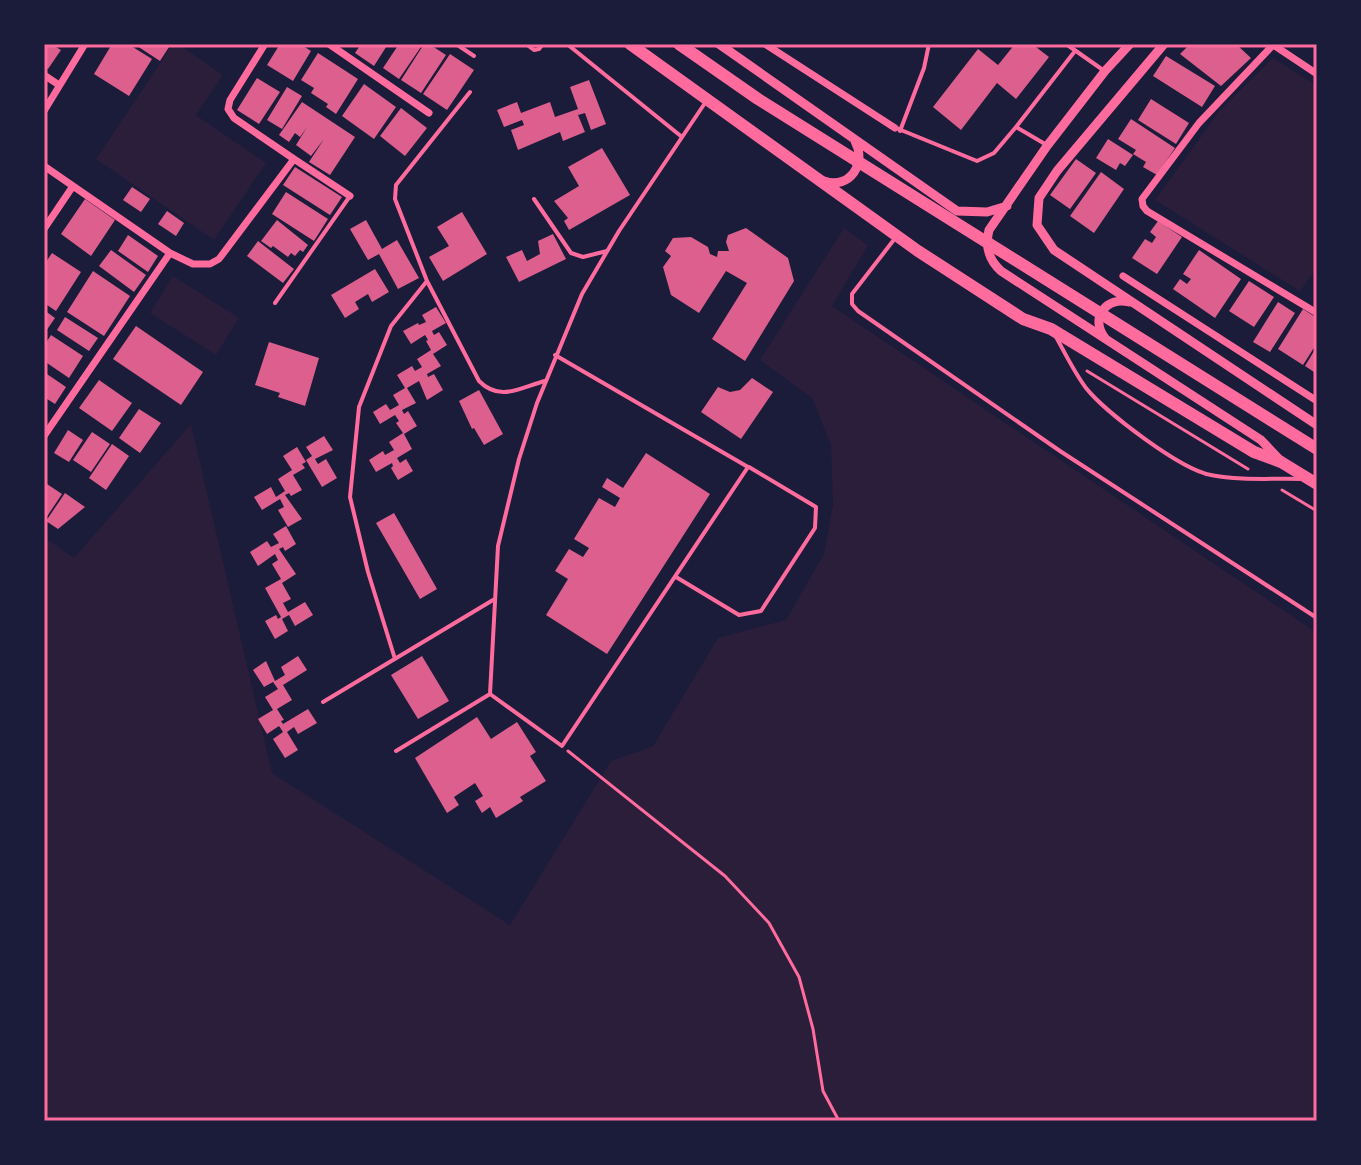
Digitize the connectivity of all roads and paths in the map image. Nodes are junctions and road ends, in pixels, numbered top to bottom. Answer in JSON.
{"nodes":[{"id":1,"x":85,"y":44,"type":"edge"},
{"id":2,"x":265,"y":44,"type":"edge"},
{"id":3,"x":329,"y":44,"type":"edge"},
{"id":4,"x":456,"y":44,"type":"edge"},
{"id":5,"x":526,"y":44,"type":"edge"},
{"id":6,"x":543,"y":44,"type":"edge"},
{"id":7,"x":567,"y":44,"type":"edge"},
{"id":8,"x":630,"y":44,"type":"edge"},
{"id":9,"x":679,"y":44,"type":"edge"},
{"id":10,"x":719,"y":44,"type":"edge"},
{"id":11,"x":765,"y":44,"type":"edge"},
{"id":12,"x":929,"y":44,"type":"edge"},
{"id":13,"x":1066,"y":44,"type":"edge"},
{"id":14,"x":1130,"y":44,"type":"edge"},
{"id":15,"x":1164,"y":44,"type":"edge"},
{"id":16,"x":1273,"y":44,"type":"edge"},
{"id":17,"x":1075,"y":51,"type":"junction"},
{"id":18,"x":474,"y":56,"type":"dead end"},
{"id":19,"x":1105,"y":71,"type":"junction"},
{"id":20,"x":1317,"y":74,"type":"edge"},
{"id":21,"x":44,"y":75,"type":"edge"},
{"id":22,"x":59,"y":85,"type":"junction"},
{"id":23,"x":470,"y":92,"type":"dead end"},
{"id":24,"x":707,"y":100,"type":"junction"},
{"id":25,"x":44,"y":111,"type":"edge"},
{"id":26,"x":429,"y":113,"type":"dead end"},
{"id":27,"x":1016,"y":127,"type":"junction"},
{"id":28,"x":898,"y":129,"type":"junction"},
{"id":29,"x":682,"y":137,"type":"junction"},
{"id":30,"x":854,"y":138,"type":"junction"},
{"id":31,"x":1047,"y":146,"type":"junction"},
{"id":32,"x":294,"y":159,"type":"junction"},
{"id":33,"x":44,"y":166,"type":"edge"},
{"id":34,"x":817,"y":179,"type":"junction"},
{"id":35,"x":73,"y":186,"type":"junction"},
{"id":36,"x":350,"y":196,"type":"joint"},
{"id":37,"x":534,"y":199,"type":"dead end"},
{"id":38,"x":1007,"y":206,"type":"junction"},
{"id":39,"x":44,"y":229,"type":"edge"},
{"id":40,"x":897,"y":235,"type":"junction"},
{"id":41,"x":607,"y":251,"type":"junction"},
{"id":42,"x":170,"y":253,"type":"junction"},
{"id":43,"x":1123,"y":276,"type":"dead end"},
{"id":44,"x":427,"y":281,"type":"junction"},
{"id":45,"x":275,"y":303,"type":"dead end"},
{"id":46,"x":1134,"y":304,"type":"junction"},
{"id":47,"x":1317,"y":313,"type":"edge"},
{"id":48,"x":1051,"y":329,"type":"junction"},
{"id":49,"x":1107,"y":341,"type":"junction"},
{"id":50,"x":555,"y":355,"type":"junction"},
{"id":51,"x":1070,"y":361,"type":"junction"},
{"id":52,"x":545,"y":381,"type":"junction"},
{"id":53,"x":1317,"y":401,"type":"edge"},
{"id":54,"x":1317,"y":425,"type":"edge"},
{"id":55,"x":44,"y":436,"type":"edge"},
{"id":56,"x":1317,"y":449,"type":"edge"},
{"id":57,"x":1281,"y":462,"type":"junction"},
{"id":58,"x":748,"y":467,"type":"junction"},
{"id":59,"x":1261,"y":478,"type":"junction"},
{"id":60,"x":1313,"y":482,"type":"edge"},
{"id":61,"x":1317,"y":511,"type":"edge"},
{"id":62,"x":676,"y":577,"type":"junction"},
{"id":63,"x":493,"y":600,"type":"junction"},
{"id":64,"x":1317,"y":618,"type":"edge"},
{"id":65,"x":395,"y":659,"type":"junction"},
{"id":66,"x":490,"y":694,"type":"junction"},
{"id":67,"x":323,"y":702,"type":"dead end"},
{"id":68,"x":562,"y":746,"type":"junction"},
{"id":69,"x":396,"y":751,"type":"dead end"},
{"id":70,"x":839,"y":1121,"type":"edge"}],
"edges":[{"from":1,"to":22,"type":"street"},
{"from":2,"to":32,"type":"street"},
{"from":3,"to":26,"type":"street"},
{"from":4,"to":18,"type":"lane"},
{"from":5,"to":6,"type":"lane"},
{"from":7,"to":29,"type":"lane"},
{"from":8,"to":24,"type":"main road"},
{"from":9,"to":56,"type":"main road"},
{"from":10,"to":30,"type":"street"},
{"from":11,"to":28,"type":"street"},
{"from":12,"to":28,"type":"lane"},
{"from":13,"to":17,"type":"lane"},
{"from":14,"to":19,"type":"street"},
{"from":15,"to":46,"type":"street"},
{"from":16,"to":20,"type":"street"},
{"from":16,"to":47,"type":"street"},
{"from":17,"to":19,"type":"lane"},
{"from":17,"to":27,"type":"lane"},
{"from":19,"to":31,"type":"street"},
{"from":21,"to":22,"type":"street"},
{"from":22,"to":25,"type":"street"},
{"from":23,"to":44,"type":"lane"},
{"from":24,"to":29,"type":"lane"},
{"from":24,"to":34,"type":"main road"},
{"from":27,"to":28,"type":"lane"},
{"from":27,"to":31,"type":"lane"},
{"from":29,"to":41,"type":"lane"},
{"from":30,"to":34,"type":"street"},
{"from":30,"to":38,"type":"street"},
{"from":31,"to":38,"type":"street"},
{"from":32,"to":36,"type":"street"},
{"from":32,"to":42,"type":"street"},
{"from":33,"to":35,"type":"street"},
{"from":34,"to":40,"type":"main road"},
{"from":35,"to":39,"type":"street"},
{"from":35,"to":42,"type":"street"},
{"from":36,"to":45,"type":"lane"},
{"from":37,"to":41,"type":"lane"},
{"from":38,"to":49,"type":"street"},
{"from":40,"to":48,"type":"main road"},
{"from":40,"to":64,"type":"lane"},
{"from":41,"to":50,"type":"lane"},
{"from":42,"to":55,"type":"street"},
{"from":43,"to":53,"type":"street"},
{"from":44,"to":52,"type":"lane"},
{"from":44,"to":65,"type":"lane"},
{"from":46,"to":49,"type":"street"},
{"from":46,"to":54,"type":"street"},
{"from":48,"to":51,"type":"lane"},
{"from":48,"to":57,"type":"main road"},
{"from":49,"to":57,"type":"street"},
{"from":50,"to":52,"type":"lane"},
{"from":50,"to":58,"type":"lane"},
{"from":51,"to":59,"type":"path"},
{"from":51,"to":59,"type":"lane"},
{"from":52,"to":63,"type":"lane"},
{"from":57,"to":60,"type":"main road"},
{"from":58,"to":62,"type":"lane"},
{"from":58,"to":62,"type":"lane"},
{"from":59,"to":60,"type":"lane"},
{"from":59,"to":61,"type":"path"},
{"from":62,"to":68,"type":"lane"},
{"from":63,"to":65,"type":"lane"},
{"from":63,"to":66,"type":"lane"},
{"from":65,"to":67,"type":"lane"},
{"from":66,"to":68,"type":"lane"},
{"from":66,"to":69,"type":"lane"},
{"from":68,"to":70,"type":"path"}]}
